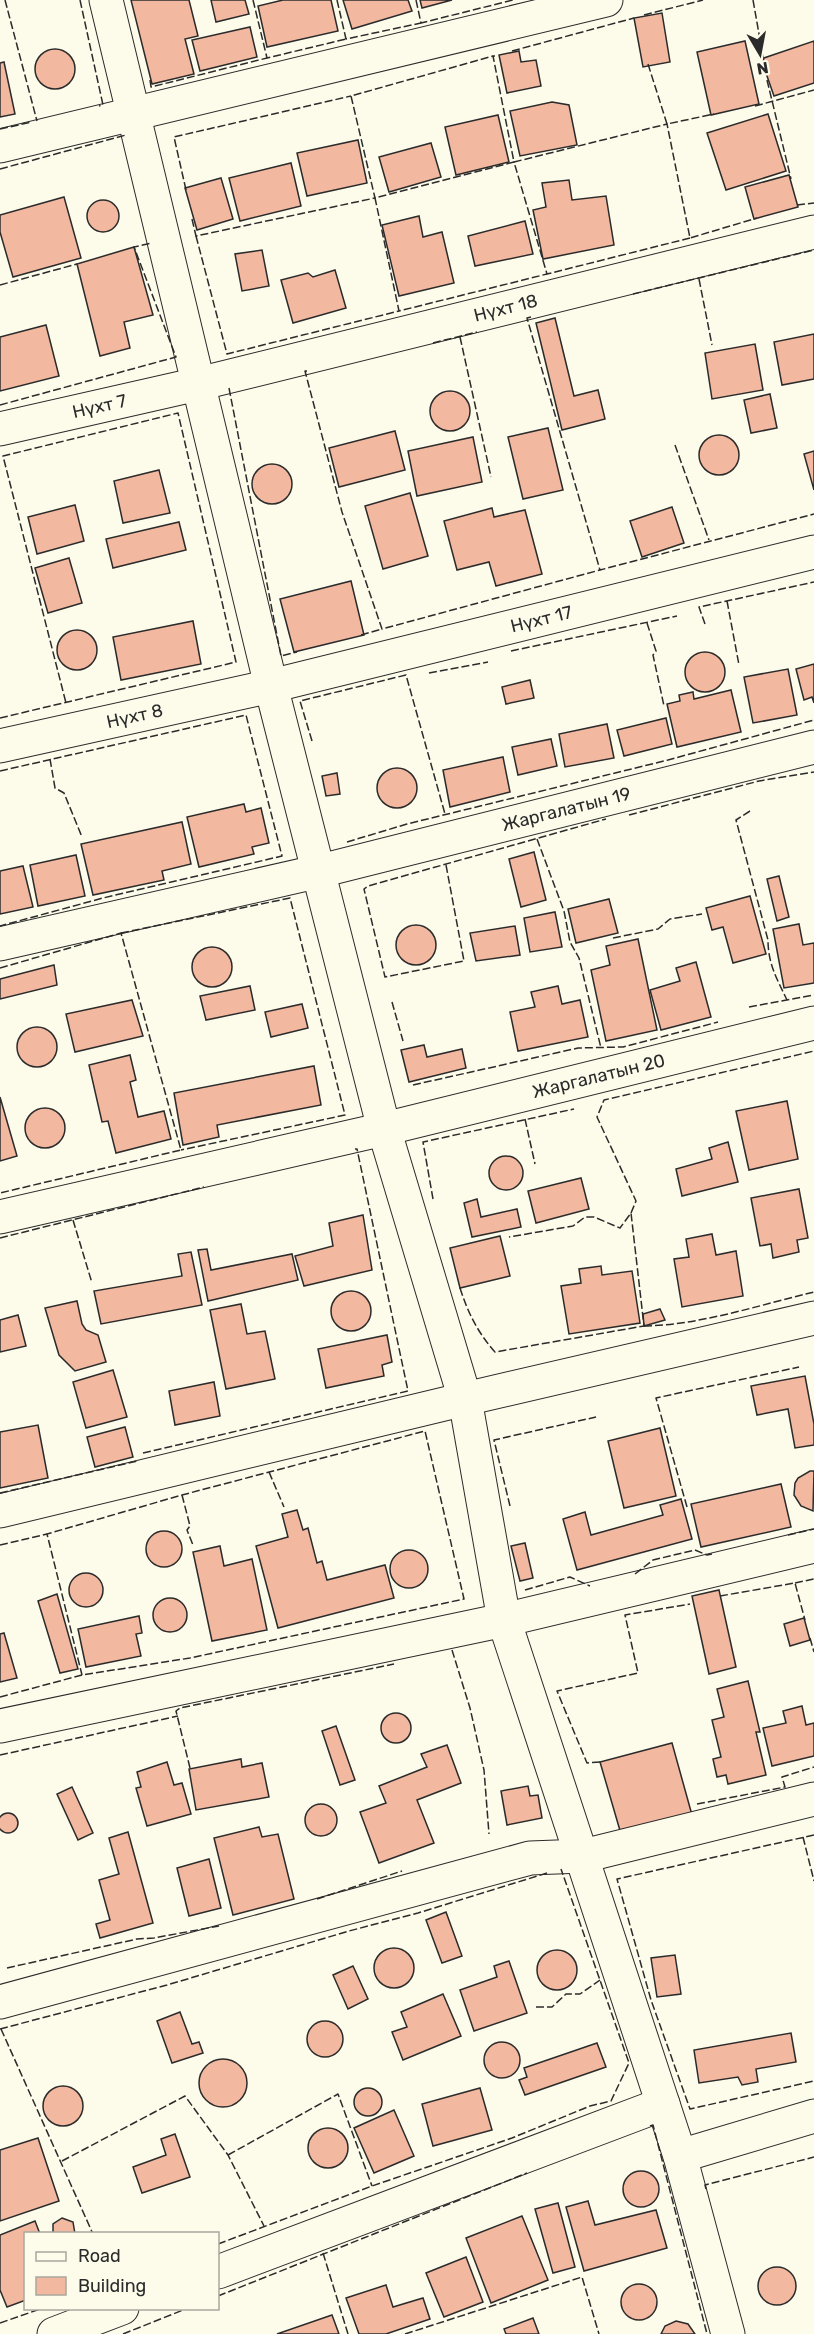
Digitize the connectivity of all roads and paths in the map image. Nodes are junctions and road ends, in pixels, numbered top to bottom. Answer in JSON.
{"nodes":[{"id":1,"x":106,"y":0,"type":"edge"},
{"id":2,"x":606,"y":0,"type":"edge"},
{"id":3,"x":133,"y":115,"type":"junction"},
{"id":4,"x":0,"y":146,"type":"edge"},
{"id":5,"x":814,"y":232,"type":"edge"},
{"id":6,"x":198,"y":384,"type":"junction"},
{"id":7,"x":0,"y":429,"type":"edge"},
{"id":8,"x":814,"y":552,"type":"edge"},
{"id":9,"x":271,"y":686,"type":"junction"},
{"id":10,"x":0,"y":746,"type":"edge"},
{"id":11,"x":814,"y":747,"type":"edge"},
{"id":12,"x":320,"y":871,"type":"junction"},
{"id":13,"x":0,"y":944,"type":"edge"},
{"id":14,"x":814,"y":1023,"type":"edge"},
{"id":15,"x":384,"y":1129,"type":"junction"},
{"id":16,"x":0,"y":1217,"type":"edge"},
{"id":17,"x":814,"y":1318,"type":"edge"},
{"id":18,"x":465,"y":1398,"type":"junction"},
{"id":19,"x":0,"y":1511,"type":"edge"},
{"id":20,"x":814,"y":1546,"type":"edge"},
{"id":21,"x":504,"y":1620,"type":"junction"},
{"id":22,"x":0,"y":1726,"type":"edge"},
{"id":23,"x":814,"y":1799,"type":"edge"},
{"id":24,"x":583,"y":1856,"type":"junction"},
{"id":25,"x":0,"y":2002,"type":"edge"},
{"id":26,"x":663,"y":2104,"type":"junction"},
{"id":27,"x":814,"y":2116,"type":"edge"},
{"id":28,"x":680,"y":2156,"type":"junction"},
{"id":29,"x":219,"y":2272,"type":"edge"},
{"id":30,"x":117,"y":2310,"type":"edge"},
{"id":31,"x":54,"y":2334,"type":"edge"},
{"id":32,"x":728,"y":2334,"type":"edge"}],
"edges":[{"from":1,"to":3,"type":"street"},
{"from":2,"to":3,"type":"street"},
{"from":3,"to":4,"type":"street"},
{"from":3,"to":6,"type":"street"},
{"from":5,"to":6,"type":"street","name":"Нүхт 18"},
{"from":6,"to":7,"type":"street","name":"Нүхт 7"},
{"from":6,"to":9,"type":"street"},
{"from":8,"to":9,"type":"street","name":"Нүхт 17"},
{"from":9,"to":10,"type":"street","name":"Нүхт 8"},
{"from":9,"to":12,"type":"street"},
{"from":11,"to":12,"type":"street","name":"Жаргалатын 19"},
{"from":12,"to":13,"type":"street","name":"Жаргалатын 19"},
{"from":12,"to":15,"type":"street"},
{"from":14,"to":15,"type":"street","name":"Жаргалатын 20"},
{"from":15,"to":16,"type":"street","name":"Жаргалатын 20"},
{"from":15,"to":18,"type":"street"},
{"from":17,"to":18,"type":"street"},
{"from":18,"to":19,"type":"street"},
{"from":18,"to":21,"type":"street"},
{"from":20,"to":21,"type":"street"},
{"from":21,"to":22,"type":"street"},
{"from":21,"to":24,"type":"street"},
{"from":23,"to":24,"type":"street"},
{"from":24,"to":25,"type":"street"},
{"from":24,"to":26,"type":"street"},
{"from":26,"to":28,"type":"street"},
{"from":26,"to":29,"type":"street"},
{"from":27,"to":28,"type":"street"},
{"from":28,"to":32,"type":"street"},
{"from":30,"to":31,"type":"street"}]}
